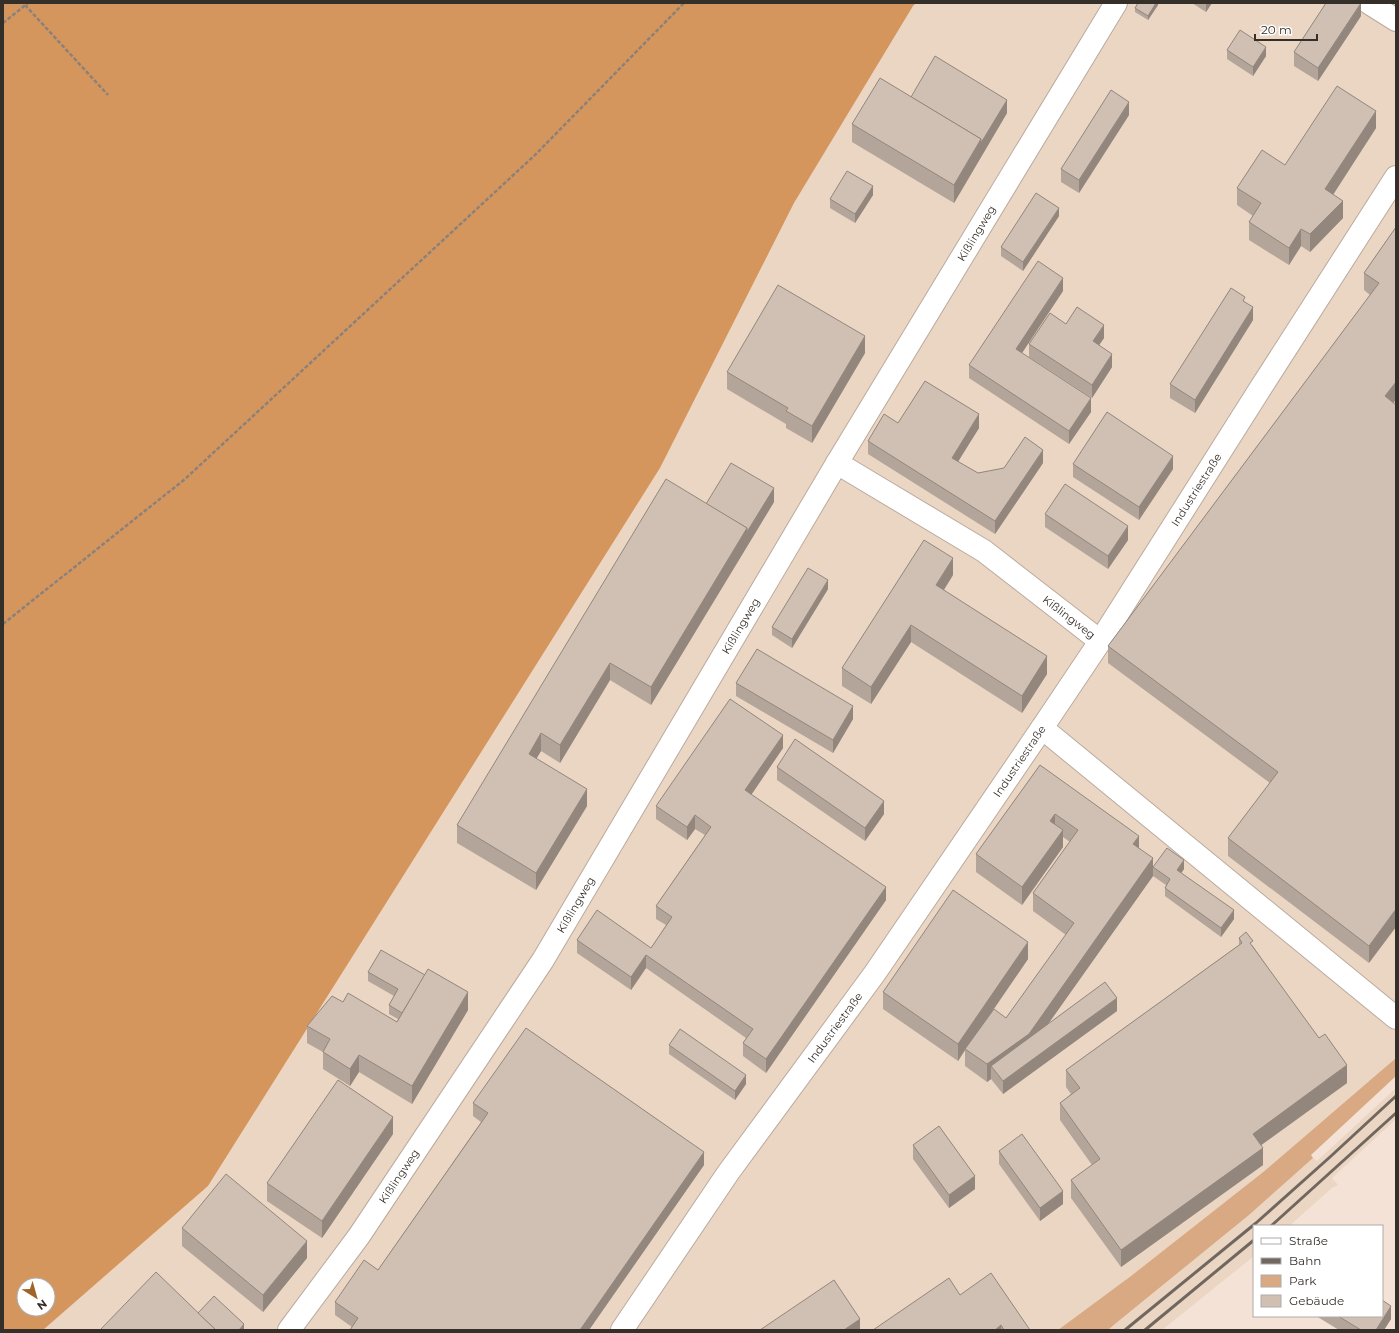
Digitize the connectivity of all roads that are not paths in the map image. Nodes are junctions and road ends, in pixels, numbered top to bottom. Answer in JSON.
{"nodes":[{"id":1,"x":1116,"y":3,"type":"edge"},
{"id":2,"x":1369,"y":3,"type":"edge"},
{"id":3,"x":1396,"y":20,"type":"edge"},
{"id":4,"x":1396,"y":177,"type":"edge"},
{"id":5,"x":837,"y":463,"type":"junction"},
{"id":6,"x":1101,"y":640,"type":"junction"},
{"id":7,"x":1042,"y":728,"type":"junction"},
{"id":8,"x":1396,"y":1018,"type":"edge"},
{"id":9,"x":288,"y":1330,"type":"edge"},
{"id":10,"x":622,"y":1330,"type":"edge"}],
"edges":[{"from":1,"to":5,"type":"street","name":"Kißlingweg"},
{"from":2,"to":3,"type":"street"},
{"from":4,"to":6,"type":"street","name":"Industriestraße"},
{"from":5,"to":6,"type":"street","name":"Kißlingweg"},
{"from":5,"to":9,"type":"street","name":"Kißlingweg"},
{"from":6,"to":7,"type":"street","name":"Industriestraße"},
{"from":7,"to":8,"type":"street"},
{"from":7,"to":10,"type":"street","name":"Industriestraße"}]}
